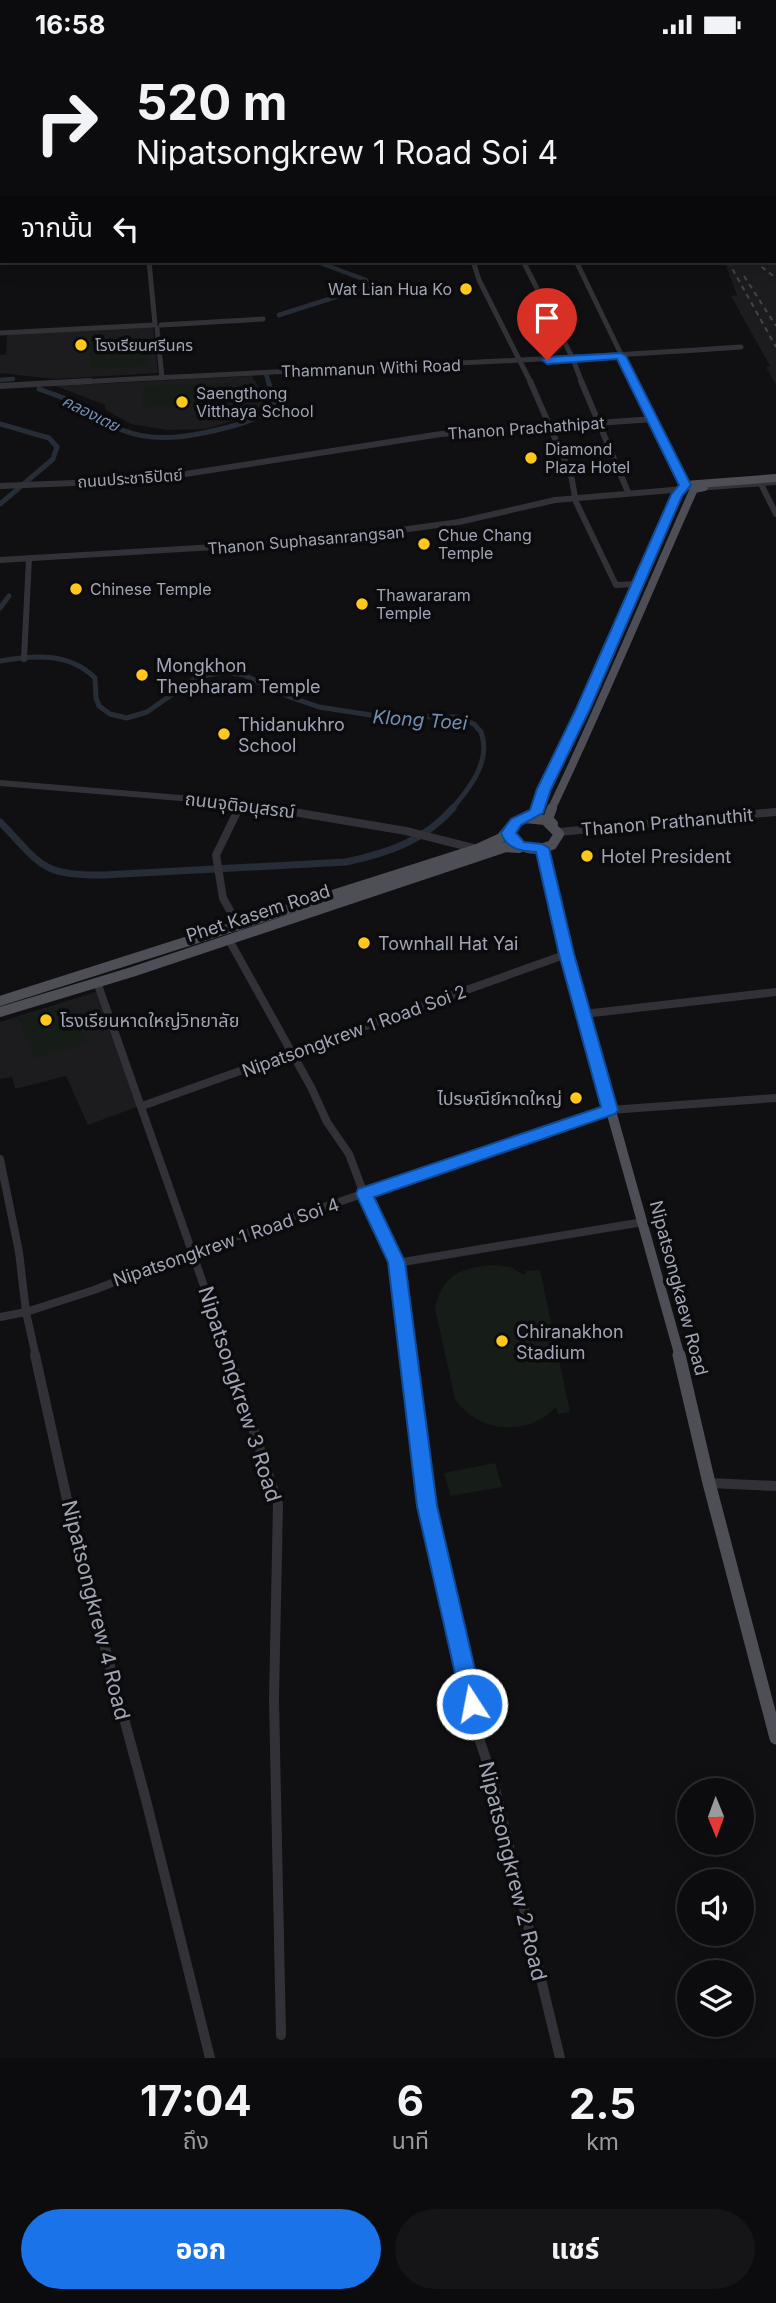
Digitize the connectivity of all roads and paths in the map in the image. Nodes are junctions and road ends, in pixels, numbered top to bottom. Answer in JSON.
{"nodes":[{"id":1,"x":149,"y":263,"type":"edge"},
{"id":2,"x":474,"y":263,"type":"edge"},
{"id":3,"x":524,"y":263,"type":"edge"},
{"id":4,"x":577,"y":263,"type":"edge"},
{"id":5,"x":263,"y":319,"type":"dead end"},
{"id":6,"x":157,"y":326,"type":"junction"},
{"id":7,"x":0,"y":333,"type":"edge"},
{"id":8,"x":741,"y":347,"type":"dead end"},
{"id":9,"x":621,"y":356,"type":"junction"},
{"id":10,"x":573,"y":359,"type":"junction"},
{"id":11,"x":522,"y":362,"type":"junction"},
{"id":12,"x":161,"y":375,"type":"junction"},
{"id":13,"x":0,"y":385,"type":"edge"},
{"id":14,"x":654,"y":419,"type":"junction"},
{"id":15,"x":597,"y":423,"type":"junction"},
{"id":16,"x":549,"y":426,"type":"junction"},
{"id":17,"x":776,"y":480,"type":"edge"},
{"id":18,"x":759,"y":481,"type":"junction"},
{"id":19,"x":0,"y":486,"type":"edge"},
{"id":20,"x":686,"y":488,"type":"junction"},
{"id":21,"x":628,"y":492,"type":"junction"},
{"id":22,"x":577,"y":497,"type":"junction"},
{"id":23,"x":776,"y":514,"type":"edge"},
{"id":24,"x":29,"y":558,"type":"junction"},
{"id":25,"x":0,"y":560,"type":"edge"},
{"id":26,"x":637,"y":584,"type":"junction"},
{"id":27,"x":24,"y":656,"type":"dead end"},
{"id":28,"x":0,"y":783,"type":"edge"},
{"id":29,"x":241,"y":803,"type":"junction"},
{"id":30,"x":776,"y":812,"type":"edge"},
{"id":31,"x":522,"y":819,"type":"junction"},
{"id":32,"x":556,"y":828,"type":"junction"},
{"id":33,"x":508,"y":833,"type":"junction"},
{"id":34,"x":525,"y":848,"type":"junction"},
{"id":35,"x":542,"y":848,"type":"junction"},
{"id":36,"x":477,"y":849,"type":"junction"},
{"id":37,"x":366,"y":890,"type":"junction"},
{"id":38,"x":239,"y":927,"type":"junction"},
{"id":39,"x":229,"y":940,"type":"junction"},
{"id":40,"x":567,"y":954,"type":"junction"},
{"id":41,"x":129,"y":968,"type":"junction"},
{"id":42,"x":97,"y":982,"type":"junction"},
{"id":43,"x":776,"y":992,"type":"edge"},
{"id":44,"x":0,"y":1001,"type":"edge"},
{"id":45,"x":0,"y":1012,"type":"edge"},
{"id":46,"x":583,"y":1014,"type":"junction"},
{"id":47,"x":292,"y":1055,"type":"junction"},
{"id":48,"x":776,"y":1098,"type":"edge"},
{"id":49,"x":142,"y":1106,"type":"junction"},
{"id":50,"x":610,"y":1110,"type":"junction"},
{"id":51,"x":0,"y":1159,"type":"edge"},
{"id":52,"x":364,"y":1194,"type":"junction"},
{"id":53,"x":643,"y":1222,"type":"junction"},
{"id":54,"x":194,"y":1251,"type":"junction"},
{"id":55,"x":397,"y":1262,"type":"junction"},
{"id":56,"x":26,"y":1312,"type":"junction"},
{"id":57,"x":0,"y":1317,"type":"edge"},
{"id":58,"x":709,"y":1483,"type":"junction"},
{"id":59,"x":776,"y":1486,"type":"edge"},
{"id":60,"x":776,"y":1738,"type":"edge"},
{"id":61,"x":281,"y":2035,"type":"dead end"},
{"id":62,"x":210,"y":2058,"type":"edge"},
{"id":63,"x":560,"y":2058,"type":"edge"}],
"edges":[{"from":1,"to":6,"type":"street"},
{"from":2,"to":11,"type":"street"},
{"from":3,"to":10,"type":"street"},
{"from":4,"to":9,"type":"street"},
{"from":5,"to":6,"type":"street"},
{"from":6,"to":7,"type":"street"},
{"from":6,"to":12,"type":"street"},
{"from":8,"to":9,"type":"street","name":"Thammanun Withi Road"},
{"from":9,"to":10,"type":"street","name":"Thammanun Withi Road"},
{"from":9,"to":14,"type":"street"},
{"from":10,"to":11,"type":"street","name":"Thammanun Withi Road"},
{"from":10,"to":15,"type":"street"},
{"from":11,"to":12,"type":"street","name":"Thammanun Withi Road"},
{"from":11,"to":16,"type":"street"},
{"from":12,"to":13,"type":"street","name":"Thammanun Withi Road"},
{"from":14,"to":15,"type":"street","name":"Thanon Prachathipat"},
{"from":14,"to":20,"type":"street"},
{"from":15,"to":16,"type":"street","name":"Thanon Prachathipat"},
{"from":15,"to":21,"type":"street"},
{"from":16,"to":19,"type":"street","name":"Thanon Prachathipat"},
{"from":16,"to":22,"type":"street"},
{"from":17,"to":18,"type":"street","name":"Thanon Suphasanrangsan"},
{"from":17,"to":20,"type":"main road"},
{"from":18,"to":20,"type":"street","name":"Thanon Suphasanrangsan"},
{"from":18,"to":23,"type":"street"},
{"from":20,"to":21,"type":"street","name":"Thanon Suphasanrangsan"},
{"from":20,"to":26,"type":"main road"},
{"from":20,"to":32,"type":"main road"},
{"from":21,"to":22,"type":"street","name":"Thanon Suphasanrangsan"},
{"from":22,"to":24,"type":"street","name":"Thanon Suphasanrangsan"},
{"from":22,"to":26,"type":"street"},
{"from":24,"to":25,"type":"street","name":"Thanon Suphasanrangsan"},
{"from":24,"to":27,"type":"street"},
{"from":26,"to":31,"type":"main road"},
{"from":28,"to":29,"type":"street","name":"ถนนจุติอนุสรณ์"},
{"from":29,"to":36,"type":"street","name":"ถนนจุติอนุสรณ์"},
{"from":29,"to":38,"type":"street"},
{"from":30,"to":32,"type":"street","name":"Thanon Prathanuthit"},
{"from":31,"to":32,"type":"main road"},
{"from":31,"to":33,"type":"main road"},
{"from":32,"to":35,"type":"main road"},
{"from":33,"to":34,"type":"main road"},
{"from":33,"to":36,"type":"main road","name":"Phet Kasem Road"},
{"from":34,"to":35,"type":"main road"},
{"from":34,"to":37,"type":"main road","name":"Phet Kasem Road"},
{"from":35,"to":40,"type":"main road","name":"Nipatsongkaew Road"},
{"from":36,"to":37,"type":"main road","name":"Phet Kasem Road"},
{"from":37,"to":38,"type":"main road","name":"Phet Kasem Road"},
{"from":37,"to":39,"type":"main road","name":"Phet Kasem Road"},
{"from":38,"to":41,"type":"main road","name":"Phet Kasem Road"},
{"from":39,"to":41,"type":"main road","name":"Phet Kasem Road"},
{"from":39,"to":47,"type":"street","name":"Nipatsongkrew 2 Road"},
{"from":40,"to":46,"type":"main road","name":"Nipatsongkaew Road"},
{"from":40,"to":47,"type":"street","name":"Nipatsongkrew 1 Road Soi 2"},
{"from":41,"to":42,"type":"main road","name":"Phet Kasem Road"},
{"from":41,"to":44,"type":"main road","name":"Phet Kasem Road"},
{"from":42,"to":45,"type":"main road","name":"Phet Kasem Road"},
{"from":42,"to":49,"type":"street","name":"Nipatsongkrew 3 Road"},
{"from":43,"to":46,"type":"street"},
{"from":46,"to":50,"type":"main road","name":"Nipatsongkaew Road"},
{"from":47,"to":49,"type":"street","name":"Nipatsongkrew 1 Road Soi 2"},
{"from":47,"to":52,"type":"street","name":"Nipatsongkrew 2 Road"},
{"from":48,"to":50,"type":"street","name":"Nipatsongkrew 1 Road Soi 4"},
{"from":49,"to":54,"type":"street","name":"Nipatsongkrew 3 Road"},
{"from":50,"to":52,"type":"street","name":"Nipatsongkrew 1 Road Soi 4"},
{"from":50,"to":53,"type":"main road","name":"Nipatsongkaew Road"},
{"from":51,"to":56,"type":"street","name":"Nipatsongkrew 4 Road"},
{"from":52,"to":54,"type":"street","name":"Nipatsongkrew 1 Road Soi 4"},
{"from":52,"to":55,"type":"street","name":"Nipatsongkrew 2 Road"},
{"from":53,"to":55,"type":"street"},
{"from":53,"to":58,"type":"main road","name":"Nipatsongkaew Road"},
{"from":54,"to":56,"type":"street","name":"Nipatsongkrew 1 Road Soi 4"},
{"from":54,"to":61,"type":"street","name":"Nipatsongkrew 3 Road"},
{"from":55,"to":63,"type":"street","name":"Nipatsongkrew 2 Road"},
{"from":56,"to":57,"type":"street","name":"Nipatsongkrew 1 Road Soi 4"},
{"from":56,"to":62,"type":"street","name":"Nipatsongkrew 4 Road"},
{"from":58,"to":59,"type":"street"},
{"from":58,"to":60,"type":"main road","name":"Nipatsongkaew Road"}]}
